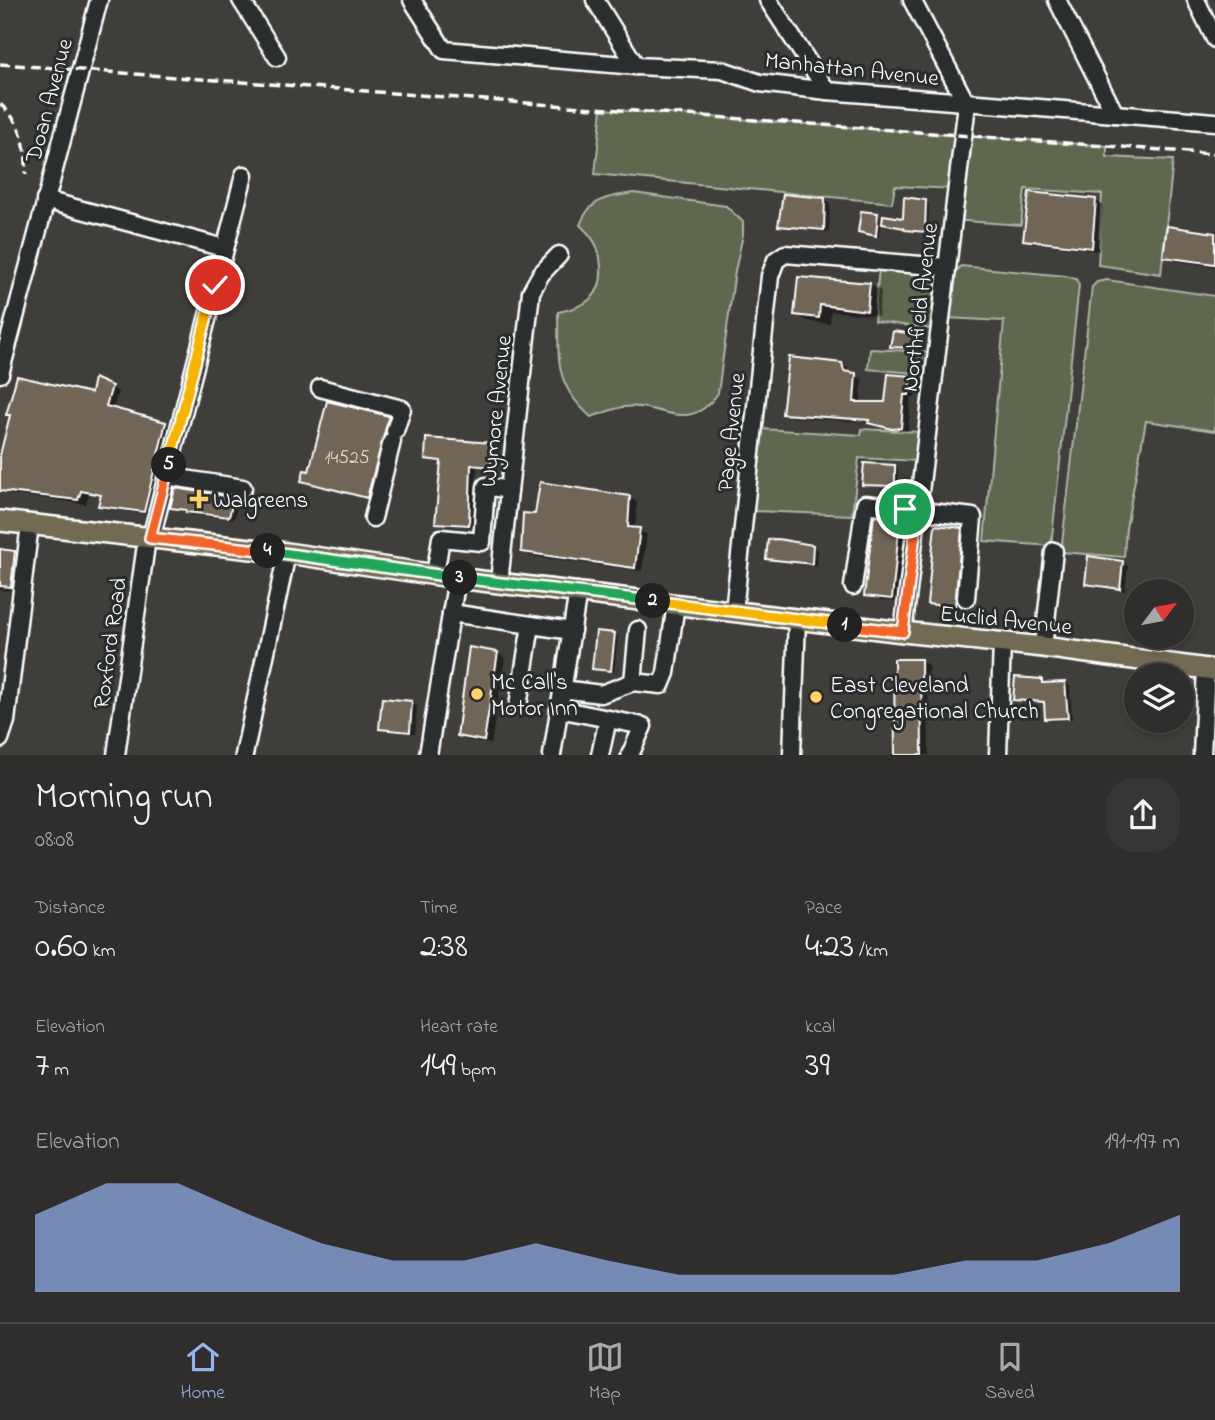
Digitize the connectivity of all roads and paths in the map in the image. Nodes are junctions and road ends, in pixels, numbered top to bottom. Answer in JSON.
{"nodes":[{"id":1,"x":99,"y":0,"type":"edge"},
{"id":2,"x":241,"y":0,"type":"edge"},
{"id":3,"x":412,"y":0,"type":"edge"},
{"id":4,"x":595,"y":0,"type":"edge"},
{"id":5,"x":768,"y":0,"type":"edge"},
{"id":6,"x":912,"y":0,"type":"edge"},
{"id":7,"x":1057,"y":0,"type":"edge"},
{"id":8,"x":1196,"y":0,"type":"edge"},
{"id":9,"x":1215,"y":39,"type":"edge"},
{"id":10,"x":276,"y":57,"type":"dead end"},
{"id":11,"x":636,"y":66,"type":"junction"},
{"id":12,"x":827,"y":91,"type":"junction"},
{"id":13,"x":966,"y":103,"type":"junction"},
{"id":14,"x":1115,"y":114,"type":"junction"},
{"id":15,"x":1215,"y":122,"type":"edge"},
{"id":16,"x":244,"y":176,"type":"dead end"},
{"id":17,"x":45,"y":200,"type":"junction"},
{"id":18,"x":224,"y":248,"type":"junction"},
{"id":19,"x":559,"y":255,"type":"dead end"},
{"id":20,"x":946,"y":267,"type":"junction"},
{"id":21,"x":0,"y":374,"type":"edge"},
{"id":22,"x":320,"y":388,"type":"dead end"},
{"id":23,"x":166,"y":476,"type":"junction"},
{"id":24,"x":243,"y":488,"type":"dead end"},
{"id":25,"x":509,"y":490,"type":"junction"},
{"id":26,"x":918,"y":510,"type":"junction"},
{"id":27,"x":373,"y":518,"type":"dead end"},
{"id":28,"x":0,"y":521,"type":"edge"},
{"id":29,"x":30,"y":524,"type":"junction"},
{"id":30,"x":149,"y":538,"type":"junction"},
{"id":31,"x":1054,"y":551,"type":"dead end"},
{"id":32,"x":287,"y":553,"type":"junction"},
{"id":33,"x":435,"y":575,"type":"junction"},
{"id":34,"x":457,"y":578,"type":"junction"},
{"id":35,"x":499,"y":582,"type":"junction"},
{"id":36,"x":853,"y":586,"type":"dead end"},
{"id":37,"x":578,"y":592,"type":"junction"},
{"id":38,"x":966,"y":598,"type":"dead end"},
{"id":39,"x":676,"y":604,"type":"junction"},
{"id":40,"x":734,"y":611,"type":"junction"},
{"id":41,"x":451,"y":613,"type":"junction"},
{"id":42,"x":797,"y":619,"type":"junction"},
{"id":43,"x":531,"y":625,"type":"junction"},
{"id":44,"x":638,"y":630,"type":"dead end"},
{"id":45,"x":572,"y":631,"type":"junction"},
{"id":46,"x":903,"y":632,"type":"junction"},
{"id":47,"x":1002,"y":643,"type":"junction"},
{"id":48,"x":1043,"y":647,"type":"junction"},
{"id":49,"x":1211,"y":670,"type":"edge"},
{"id":50,"x":633,"y":682,"type":"junction"},
{"id":51,"x":562,"y":689,"type":"junction"},
{"id":52,"x":518,"y":706,"type":"dead end"},
{"id":53,"x":559,"y":709,"type":"junction"},
{"id":54,"x":608,"y":719,"type":"junction"},
{"id":55,"x":0,"y":739,"type":"edge"},
{"id":56,"x":116,"y":755,"type":"edge"},
{"id":57,"x":244,"y":755,"type":"edge"},
{"id":58,"x":428,"y":755,"type":"edge"},
{"id":59,"x":552,"y":755,"type":"edge"},
{"id":60,"x":600,"y":755,"type":"edge"},
{"id":61,"x":630,"y":755,"type":"edge"},
{"id":62,"x":792,"y":755,"type":"edge"},
{"id":63,"x":998,"y":755,"type":"edge"},
{"id":64,"x":1202,"y":755,"type":"edge"}],
"edges":[{"from":1,"to":17,"type":"street","name":"Doan Avenue"},
{"from":2,"to":10,"type":"street"},
{"from":3,"to":11,"type":"street","name":"Manhattan Avenue"},
{"from":4,"to":11,"type":"street"},
{"from":5,"to":12,"type":"street"},
{"from":6,"to":13,"type":"street"},
{"from":7,"to":14,"type":"street"},
{"from":8,"to":9,"type":"street"},
{"from":11,"to":12,"type":"street","name":"Manhattan Avenue"},
{"from":12,"to":13,"type":"street","name":"Manhattan Avenue"},
{"from":13,"to":14,"type":"street","name":"Manhattan Avenue"},
{"from":13,"to":20,"type":"street","name":"Northfield Avenue"},
{"from":14,"to":15,"type":"street","name":"Manhattan Avenue"},
{"from":16,"to":18,"type":"street","name":"Roxford Road"},
{"from":17,"to":18,"type":"street"},
{"from":17,"to":21,"type":"street","name":"Doan Avenue"},
{"from":18,"to":23,"type":"street","name":"Roxford Road"},
{"from":19,"to":25,"type":"street","name":"Wymore Avenue"},
{"from":20,"to":26,"type":"street","name":"Northfield Avenue"},
{"from":20,"to":40,"type":"street","name":"Page Avenue"},
{"from":22,"to":27,"type":"street"},
{"from":23,"to":24,"type":"street"},
{"from":23,"to":30,"type":"street","name":"Roxford Road"},
{"from":25,"to":33,"type":"street"},
{"from":25,"to":35,"type":"street","name":"Wymore Avenue"},
{"from":26,"to":36,"type":"street"},
{"from":26,"to":38,"type":"street"},
{"from":26,"to":46,"type":"street","name":"Northfield Avenue"},
{"from":28,"to":29,"type":"main road","name":"Euclid Avenue"},
{"from":29,"to":30,"type":"main road","name":"Euclid Avenue"},
{"from":29,"to":55,"type":"street"},
{"from":30,"to":32,"type":"main road","name":"Euclid Avenue"},
{"from":30,"to":56,"type":"street","name":"Roxford Road"},
{"from":31,"to":48,"type":"street"},
{"from":32,"to":33,"type":"main road","name":"Euclid Avenue"},
{"from":32,"to":57,"type":"street"},
{"from":33,"to":34,"type":"main road","name":"Euclid Avenue"},
{"from":34,"to":35,"type":"main road","name":"Euclid Avenue"},
{"from":34,"to":41,"type":"street"},
{"from":35,"to":37,"type":"main road","name":"Euclid Avenue"},
{"from":37,"to":39,"type":"main road","name":"Euclid Avenue"},
{"from":37,"to":45,"type":"street"},
{"from":39,"to":40,"type":"main road","name":"Euclid Avenue"},
{"from":39,"to":50,"type":"street"},
{"from":40,"to":42,"type":"main road","name":"Euclid Avenue"},
{"from":41,"to":43,"type":"street"},
{"from":41,"to":58,"type":"street"},
{"from":42,"to":46,"type":"main road","name":"Euclid Avenue"},
{"from":42,"to":62,"type":"street"},
{"from":43,"to":45,"type":"street"},
{"from":43,"to":52,"type":"street"},
{"from":44,"to":50,"type":"street"},
{"from":45,"to":51,"type":"street"},
{"from":46,"to":47,"type":"main road","name":"Euclid Avenue"},
{"from":47,"to":48,"type":"main road","name":"Euclid Avenue"},
{"from":47,"to":63,"type":"street"},
{"from":48,"to":49,"type":"main road","name":"Euclid Avenue"},
{"from":49,"to":64,"type":"street"},
{"from":50,"to":51,"type":"street"},
{"from":51,"to":53,"type":"street"},
{"from":53,"to":54,"type":"street"},
{"from":53,"to":59,"type":"street"},
{"from":54,"to":60,"type":"street"},
{"from":54,"to":61,"type":"street"}]}
